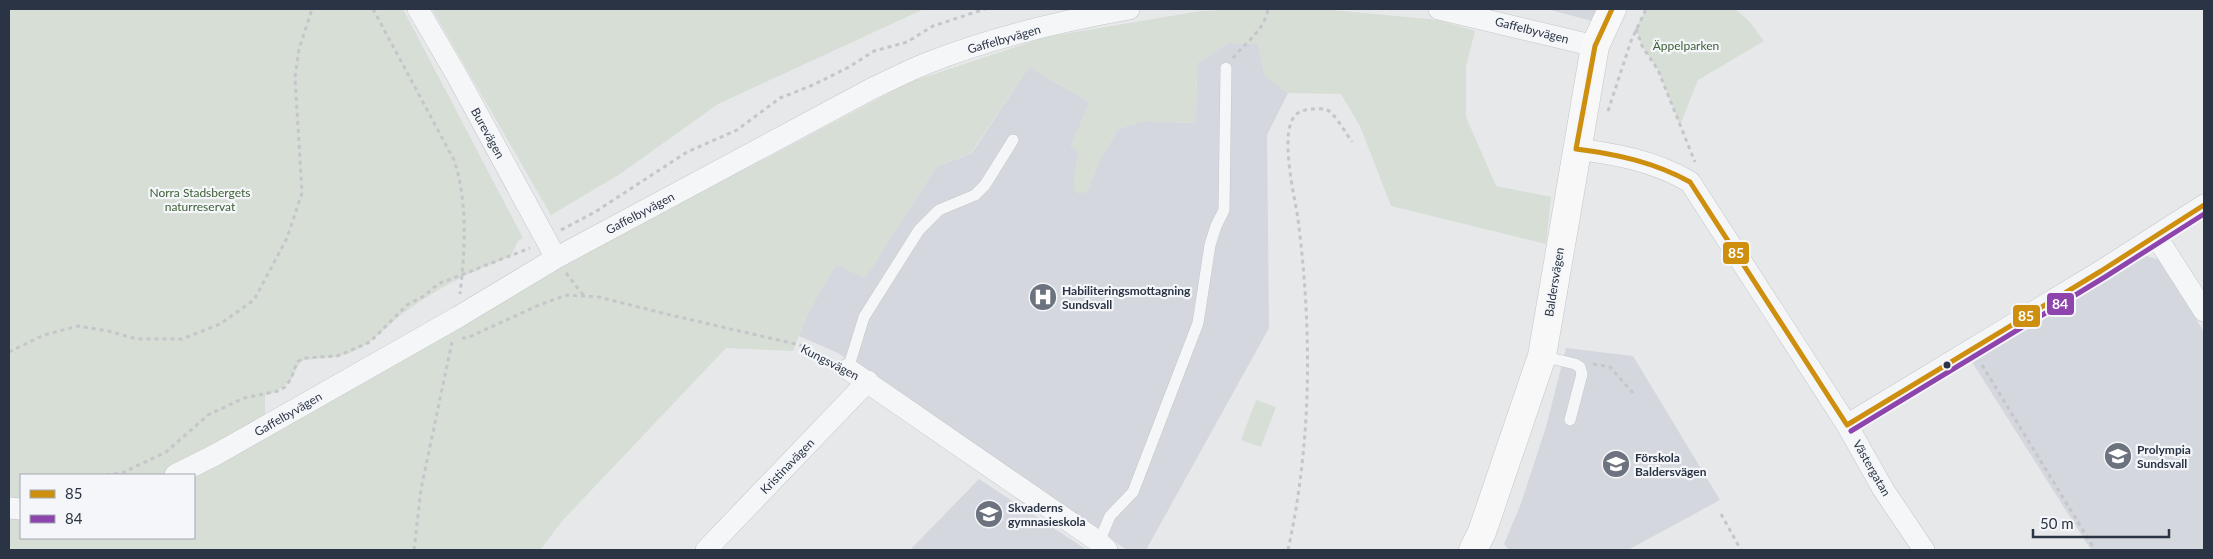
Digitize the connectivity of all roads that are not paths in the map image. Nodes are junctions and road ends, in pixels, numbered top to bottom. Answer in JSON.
{"nodes":[{"id":1,"x":418,"y":9,"type":"edge"},
{"id":2,"x":1123,"y":9,"type":"edge"},
{"id":3,"x":1439,"y":9,"type":"edge"},
{"id":4,"x":1612,"y":9,"type":"edge"},
{"id":5,"x":1595,"y":46,"type":"junction"},
{"id":6,"x":1226,"y":68,"type":"road end"},
{"id":7,"x":1013,"y":140,"type":"dead end"},
{"id":8,"x":1576,"y":149,"type":"junction"},
{"id":9,"x":2204,"y":205,"type":"edge"},
{"id":10,"x":2156,"y":236,"type":"junction"},
{"id":11,"x":556,"y":258,"type":"junction"},
{"id":12,"x":2204,"y":311,"type":"edge"},
{"id":13,"x":1542,"y":356,"type":"junction"},
{"id":14,"x":848,"y":369,"type":"joint"},
{"id":15,"x":868,"y":381,"type":"junction"},
{"id":16,"x":1570,"y":420,"type":"dead end"},
{"id":17,"x":1847,"y":425,"type":"junction"},
{"id":18,"x":177,"y":474,"type":"edge"},
{"id":19,"x":1103,"y":546,"type":"edge"},
{"id":20,"x":706,"y":550,"type":"edge"},
{"id":21,"x":1473,"y":550,"type":"edge"},
{"id":22,"x":1924,"y":550,"type":"edge"}],
"edges":[{"from":1,"to":11,"type":"street","name":"Burevägen"},
{"from":2,"to":11,"type":"street","name":"Gaffelbyvägen"},
{"from":3,"to":5,"type":"street","name":"Gaffelbyvägen"},
{"from":4,"to":5,"type":"street","name":"Baldersvägen"},
{"from":5,"to":8,"type":"street","name":"Baldersvägen"},
{"from":6,"to":19,"type":"lane"},
{"from":7,"to":14,"type":"lane"},
{"from":8,"to":13,"type":"street","name":"Baldersvägen"},
{"from":8,"to":17,"type":"street","name":"Västergatan"},
{"from":9,"to":10,"type":"street"},
{"from":10,"to":12,"type":"street"},
{"from":10,"to":17,"type":"street"},
{"from":11,"to":18,"type":"street","name":"Gaffelbyvägen"},
{"from":13,"to":16,"type":"lane"},
{"from":13,"to":21,"type":"street","name":"Baldersvägen"},
{"from":14,"to":15,"type":"street","name":"Kungsvägen"},
{"from":15,"to":19,"type":"street","name":"Kungsvägen"},
{"from":15,"to":20,"type":"street","name":"Kristinavägen"},
{"from":17,"to":22,"type":"street","name":"Västergatan"}]}
